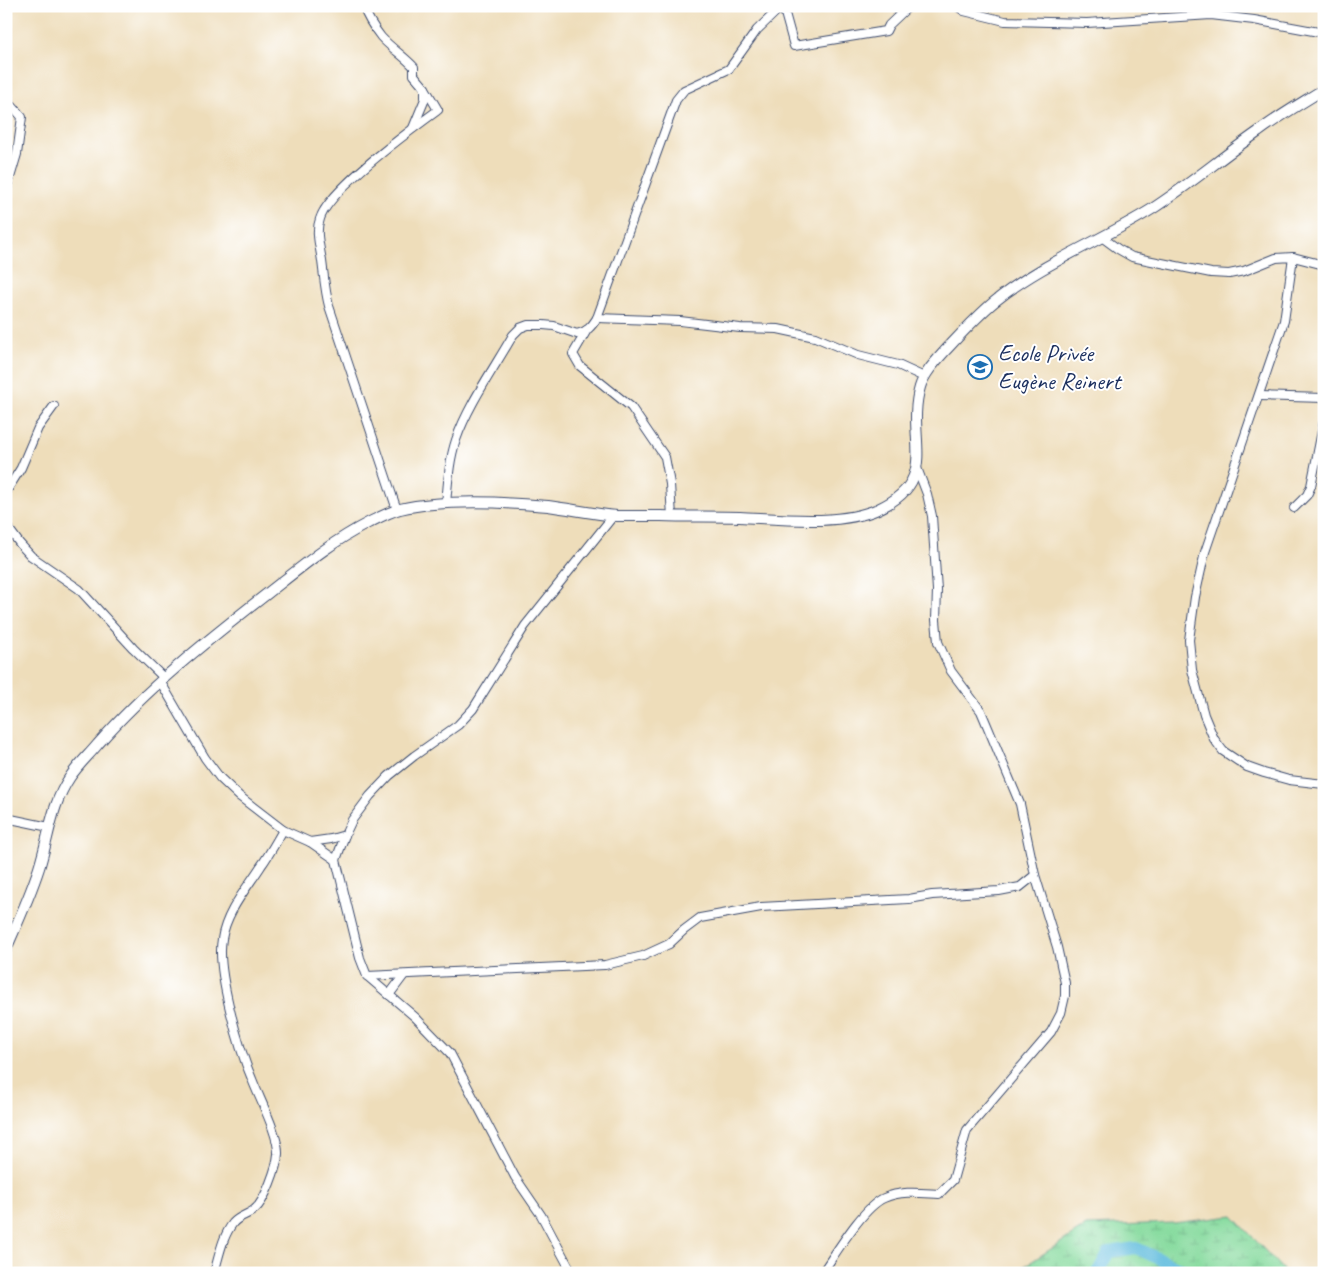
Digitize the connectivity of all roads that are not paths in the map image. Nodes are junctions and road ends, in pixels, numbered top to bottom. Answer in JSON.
{"nodes":[{"id":1,"x":782,"y":6,"type":"edge"},
{"id":2,"x":909,"y":6,"type":"edge"},
{"id":3,"x":957,"y":6,"type":"edge"},
{"id":4,"x":363,"y":7,"type":"edge"},
{"id":5,"x":1324,"y":32,"type":"edge"},
{"id":6,"x":425,"y":88,"type":"junction"},
{"id":7,"x":1324,"y":89,"type":"edge"},
{"id":8,"x":6,"y":99,"type":"edge"},
{"id":9,"x":412,"y":129,"type":"junction"},
{"id":10,"x":6,"y":191,"type":"edge"},
{"id":11,"x":1104,"y":238,"type":"junction"},
{"id":12,"x":1293,"y":257,"type":"junction"},
{"id":13,"x":1324,"y":265,"type":"edge"},
{"id":14,"x":596,"y":318,"type":"junction"},
{"id":15,"x":588,"y":329,"type":"junction"},
{"id":16,"x":924,"y":377,"type":"junction"},
{"id":17,"x":1259,"y":396,"type":"junction"},
{"id":18,"x":1324,"y":398,"type":"edge"},
{"id":19,"x":54,"y":406,"type":"dead end"},
{"id":20,"x":1324,"y":421,"type":"edge"},
{"id":21,"x":917,"y":468,"type":"junction"},
{"id":22,"x":6,"y":492,"type":"edge"},
{"id":23,"x":446,"y":504,"type":"junction"},
{"id":24,"x":1294,"y":508,"type":"dead end"},
{"id":25,"x":397,"y":510,"type":"junction"},
{"id":26,"x":614,"y":516,"type":"junction"},
{"id":27,"x":672,"y":517,"type":"junction"},
{"id":28,"x":6,"y":525,"type":"edge"},
{"id":29,"x":162,"y":679,"type":"junction"},
{"id":30,"x":1324,"y":784,"type":"edge"},
{"id":31,"x":6,"y":818,"type":"edge"},
{"id":32,"x":49,"y":827,"type":"junction"},
{"id":33,"x":283,"y":830,"type":"junction"},
{"id":34,"x":345,"y":834,"type":"junction"},
{"id":35,"x":310,"y":842,"type":"junction"},
{"id":36,"x":336,"y":860,"type":"junction"},
{"id":37,"x":1035,"y":875,"type":"junction"},
{"id":38,"x":6,"y":949,"type":"edge"},
{"id":39,"x":404,"y":975,"type":"junction"},
{"id":40,"x":367,"y":976,"type":"junction"},
{"id":41,"x":389,"y":995,"type":"junction"},
{"id":42,"x":570,"y":1269,"type":"dead end"},
{"id":43,"x":214,"y":1273,"type":"edge"},
{"id":44,"x":822,"y":1273,"type":"edge"}],
"edges":[{"from":1,"to":2,"type":"street"},
{"from":1,"to":14,"type":"street"},
{"from":3,"to":5,"type":"street"},
{"from":4,"to":6,"type":"street"},
{"from":6,"to":9,"type":"street"},
{"from":6,"to":9,"type":"street"},
{"from":7,"to":11,"type":"street"},
{"from":8,"to":10,"type":"street"},
{"from":9,"to":25,"type":"street"},
{"from":11,"to":12,"type":"street"},
{"from":11,"to":16,"type":"street"},
{"from":12,"to":13,"type":"street"},
{"from":12,"to":17,"type":"street"},
{"from":14,"to":15,"type":"street"},
{"from":14,"to":16,"type":"street"},
{"from":15,"to":23,"type":"street"},
{"from":15,"to":27,"type":"street"},
{"from":16,"to":21,"type":"street"},
{"from":17,"to":18,"type":"street"},
{"from":17,"to":30,"type":"street"},
{"from":19,"to":22,"type":"street"},
{"from":20,"to":24,"type":"street"},
{"from":21,"to":27,"type":"street"},
{"from":21,"to":37,"type":"street"},
{"from":23,"to":25,"type":"street"},
{"from":23,"to":26,"type":"street"},
{"from":25,"to":29,"type":"street"},
{"from":26,"to":27,"type":"street"},
{"from":26,"to":34,"type":"street"},
{"from":28,"to":29,"type":"street"},
{"from":29,"to":32,"type":"street"},
{"from":29,"to":33,"type":"street"},
{"from":31,"to":32,"type":"street"},
{"from":32,"to":38,"type":"street"},
{"from":33,"to":35,"type":"street"},
{"from":33,"to":43,"type":"street"},
{"from":34,"to":35,"type":"street"},
{"from":34,"to":36,"type":"street"},
{"from":35,"to":36,"type":"street"},
{"from":36,"to":40,"type":"street"},
{"from":37,"to":39,"type":"street"},
{"from":37,"to":44,"type":"street"},
{"from":39,"to":40,"type":"street"},
{"from":39,"to":41,"type":"street"},
{"from":40,"to":41,"type":"street"},
{"from":41,"to":42,"type":"street"}]}
